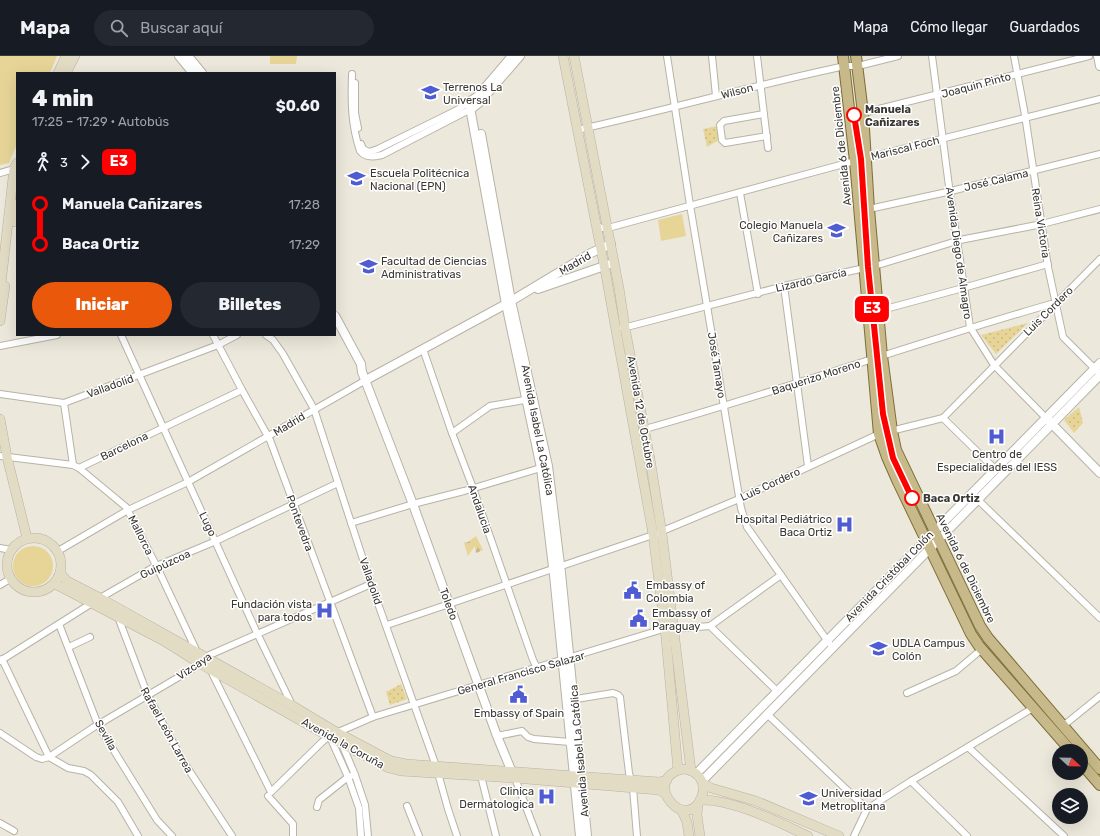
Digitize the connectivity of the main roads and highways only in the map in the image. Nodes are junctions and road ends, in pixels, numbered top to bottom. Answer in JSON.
{"nodes":[{"id":1,"x":66,"y":56,"type":"edge"},
{"id":2,"x":75,"y":56,"type":"edge"},
{"id":3,"x":563,"y":56,"type":"edge"},
{"id":4,"x":574,"y":56,"type":"edge"},
{"id":5,"x":844,"y":61,"type":"edge"},
{"id":6,"x":857,"y":61,"type":"edge"},
{"id":7,"x":58,"y":72,"type":"edge"},
{"id":8,"x":67,"y":72,"type":"edge"},
{"id":9,"x":860,"y":159,"type":"junction"},
{"id":10,"x":16,"y":167,"type":"edge"},
{"id":11,"x":16,"y":210,"type":"edge"},
{"id":12,"x":869,"y":267,"type":"junction"},
{"id":13,"x":2,"y":269,"type":"edge"},
{"id":14,"x":0,"y":293,"type":"edge"},
{"id":15,"x":0,"y":313,"type":"edge"},
{"id":16,"x":621,"y":329,"type":"junction"},
{"id":17,"x":877,"y":357,"type":"junction"},
{"id":18,"x":0,"y":419,"type":"edge"},
{"id":19,"x":4,"y":457,"type":"edge"},
{"id":20,"x":658,"y":534,"type":"junction"},
{"id":21,"x":27,"y":538,"type":"junction"},
{"id":22,"x":60,"y":573,"type":"junction"},
{"id":23,"x":54,"y":584,"type":"junction"},
{"id":24,"x":97,"y":600,"type":"junction"},
{"id":25,"x":670,"y":629,"type":"junction"},
{"id":26,"x":200,"y":658,"type":"junction"},
{"id":27,"x":291,"y":710,"type":"junction"},
{"id":28,"x":334,"y":734,"type":"junction"},
{"id":29,"x":1064,"y":744,"type":"edge"},
{"id":30,"x":1100,"y":769,"type":"edge"},
{"id":31,"x":437,"y":770,"type":"junction"},
{"id":32,"x":678,"y":770,"type":"junction"},
{"id":33,"x":1088,"y":771,"type":"edge"},
{"id":34,"x":698,"y":777,"type":"junction"},
{"id":35,"x":667,"y":780,"type":"junction"},
{"id":36,"x":631,"y":784,"type":"junction"},
{"id":37,"x":1100,"y":785,"type":"edge"},
{"id":38,"x":666,"y":794,"type":"junction"},
{"id":39,"x":699,"y":802,"type":"junction"},
{"id":40,"x":682,"y":811,"type":"junction"},
{"id":41,"x":803,"y":820,"type":"junction"},
{"id":42,"x":798,"y":832,"type":"junction"},
{"id":43,"x":689,"y":836,"type":"edge"},
{"id":44,"x":700,"y":836,"type":"edge"},
{"id":45,"x":808,"y":836,"type":"edge"},
{"id":46,"x":839,"y":836,"type":"edge"}],
"edges":[{"from":1,"to":7,"type":"main road"},
{"from":2,"to":8,"type":"main road"},
{"from":3,"to":16,"type":"main road","name":"Avenida 12 de Octubre"},
{"from":4,"to":16,"type":"main road","name":"Avenida 12 de Octubre"},
{"from":5,"to":9,"type":"main road","name":"Avenida 6 de Diciembre"},
{"from":6,"to":9,"type":"main road","name":"Avenida 6 de Diciembre"},
{"from":9,"to":12,"type":"main road","name":"Avenida 6 de Diciembre"},
{"from":9,"to":12,"type":"main road","name":"Avenida 6 de Diciembre"},
{"from":10,"to":13,"type":"main road"},
{"from":11,"to":15,"type":"main road"},
{"from":12,"to":17,"type":"main road","name":"Avenida 6 de Diciembre"},
{"from":12,"to":17,"type":"main road","name":"Avenida 6 de Diciembre"},
{"from":13,"to":14,"type":"main road"},
{"from":16,"to":20,"type":"main road","name":"Avenida 12 de Octubre"},
{"from":16,"to":20,"type":"main road","name":"Avenida 12 de Octubre"},
{"from":17,"to":29,"type":"main road","name":"Avenida 6 de Diciembre"},
{"from":17,"to":30,"type":"main road","name":"Avenida 6 de Diciembre"},
{"from":18,"to":19,"type":"main road"},
{"from":19,"to":21,"type":"main road"},
{"from":20,"to":25,"type":"main road","name":"Avenida 12 de Octubre"},
{"from":21,"to":22,"type":"main road"},
{"from":21,"to":23,"type":"main road"},
{"from":22,"to":23,"type":"main road"},
{"from":22,"to":24,"type":"main road","name":"Avenida la Coruña"},
{"from":23,"to":24,"type":"main road","name":"Avenida la Coruña"},
{"from":24,"to":26,"type":"main road","name":"Avenida la Coruña"},
{"from":24,"to":26,"type":"main road","name":"Avenida la Coruña"},
{"from":25,"to":32,"type":"main road","name":"Avenida 12 de Octubre"},
{"from":25,"to":34,"type":"main road","name":"Avenida 12 de Octubre"},
{"from":26,"to":27,"type":"main road","name":"Avenida la Coruña"},
{"from":26,"to":27,"type":"main road","name":"Avenida la Coruña"},
{"from":27,"to":28,"type":"main road","name":"Avenida la Coruña"},
{"from":28,"to":31,"type":"main road","name":"Avenida la Coruña"},
{"from":28,"to":31,"type":"main road","name":"Avenida la Coruña"},
{"from":31,"to":36,"type":"main road","name":"Avenida la Coruña"},
{"from":32,"to":34,"type":"main road"},
{"from":32,"to":35,"type":"main road"},
{"from":33,"to":37,"type":"main road"},
{"from":34,"to":39,"type":"main road"},
{"from":34,"to":41,"type":"main road"},
{"from":35,"to":36,"type":"main road","name":"Avenida la Coruña"},
{"from":35,"to":38,"type":"main road"},
{"from":36,"to":38,"type":"main road","name":"Avenida la Coruña"},
{"from":38,"to":40,"type":"main road"},
{"from":39,"to":40,"type":"main road"},
{"from":39,"to":42,"type":"main road"},
{"from":39,"to":44,"type":"main road"},
{"from":40,"to":43,"type":"main road"},
{"from":41,"to":42,"type":"main road"},
{"from":41,"to":46,"type":"main road"},
{"from":42,"to":45,"type":"main road"}]}
